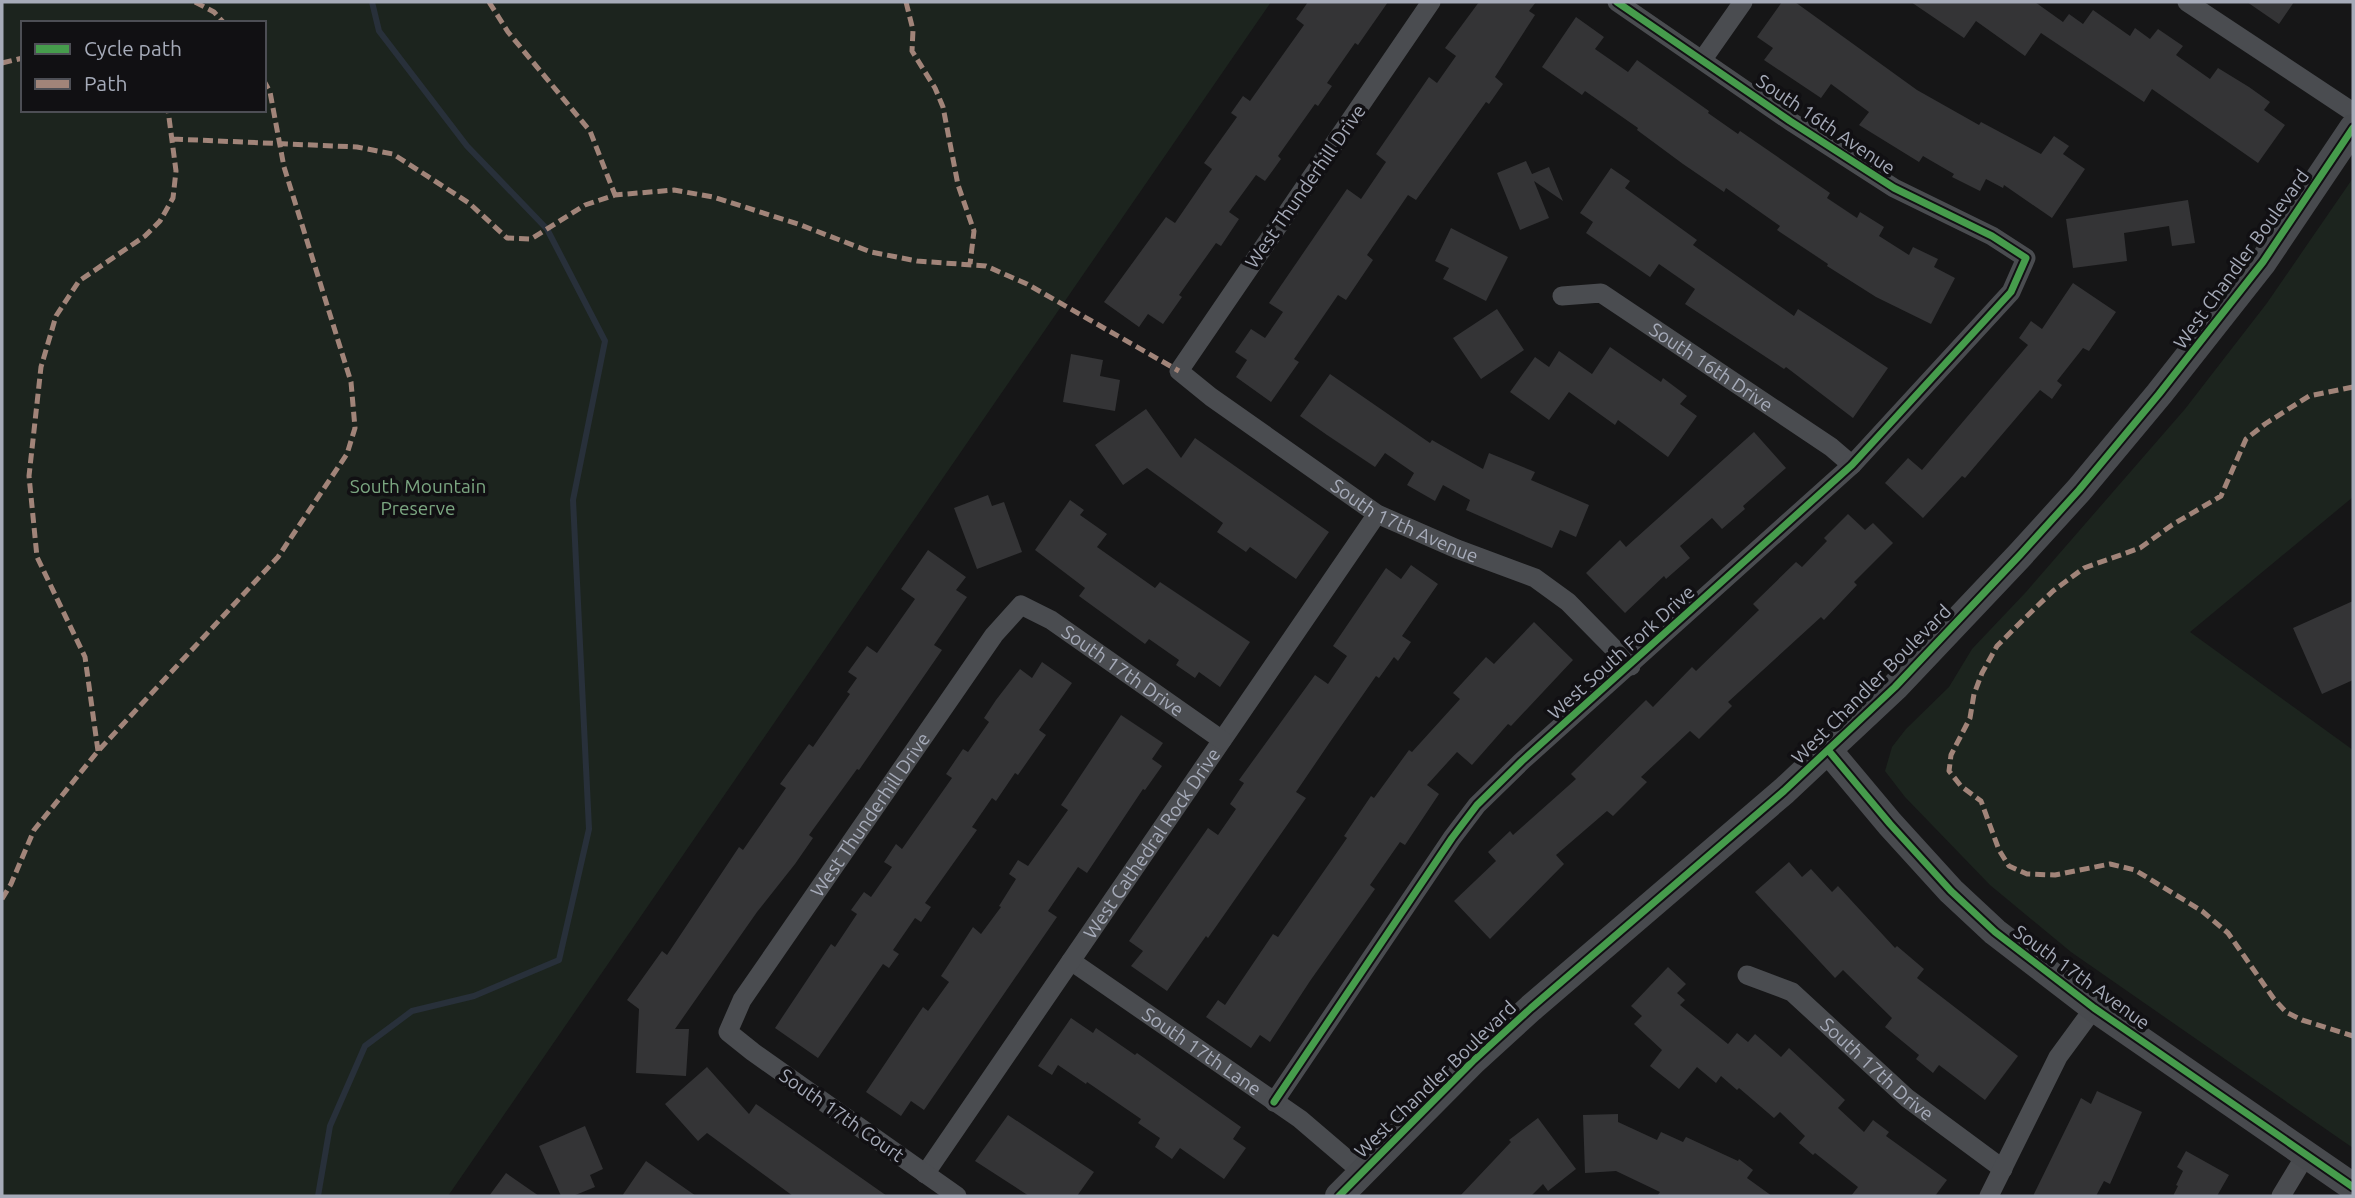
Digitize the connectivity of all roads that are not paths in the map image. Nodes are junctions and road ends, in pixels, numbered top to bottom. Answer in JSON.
{"nodes":[{"id":1,"x":1432,"y":2,"type":"edge"},
{"id":2,"x":1617,"y":2,"type":"edge"},
{"id":3,"x":1743,"y":2,"type":"edge"},
{"id":4,"x":2191,"y":3,"type":"edge"},
{"id":5,"x":1703,"y":59,"type":"junction"},
{"id":6,"x":2353,"y":112,"type":"edge"},
{"id":7,"x":2353,"y":128,"type":"edge"},
{"id":8,"x":2026,"y":258,"type":"joint"},
{"id":9,"x":1562,"y":296,"type":"dead end"},
{"id":10,"x":1179,"y":371,"type":"joint"},
{"id":11,"x":1852,"y":465,"type":"junction"},
{"id":12,"x":1377,"y":514,"type":"junction"},
{"id":13,"x":1021,"y":605,"type":"joint"},
{"id":14,"x":1631,"y":666,"type":"junction"},
{"id":15,"x":1222,"y":740,"type":"junction"},
{"id":16,"x":1828,"y":750,"type":"junction"},
{"id":17,"x":1071,"y":961,"type":"junction"},
{"id":18,"x":1747,"y":975,"type":"dead end"},
{"id":19,"x":2094,"y":1008,"type":"junction"},
{"id":20,"x":728,"y":1032,"type":"joint"},
{"id":21,"x":1275,"y":1102,"type":"junction"},
{"id":22,"x":2307,"y":1153,"type":"junction"},
{"id":23,"x":2003,"y":1169,"type":"junction"},
{"id":24,"x":1362,"y":1172,"type":"junction"},
{"id":25,"x":925,"y":1174,"type":"junction"},
{"id":26,"x":2353,"y":1186,"type":"edge"},
{"id":27,"x":957,"y":1196,"type":"edge"},
{"id":28,"x":1339,"y":1196,"type":"edge"},
{"id":29,"x":1989,"y":1196,"type":"edge"},
{"id":30,"x":2281,"y":1196,"type":"edge"}],
"edges":[{"from":1,"to":10,"type":"street","name":"West Thunderhill Drive"},
{"from":2,"to":5,"type":"street","name":"South 16th Avenue"},
{"from":3,"to":5,"type":"street"},
{"from":4,"to":6,"type":"street"},
{"from":5,"to":8,"type":"street","name":"South 16th Avenue"},
{"from":7,"to":16,"type":"main road","name":"West Chandler Boulevard"},
{"from":8,"to":11,"type":"street","name":"West South Fork Drive"},
{"from":9,"to":11,"type":"street","name":"South 16th Drive"},
{"from":10,"to":12,"type":"street","name":"South 17th Avenue"},
{"from":11,"to":14,"type":"street","name":"West South Fork Drive"},
{"from":12,"to":14,"type":"street","name":"South 17th Avenue"},
{"from":12,"to":15,"type":"street","name":"West Cathedral Rock Drive"},
{"from":13,"to":15,"type":"street","name":"South 17th Drive"},
{"from":13,"to":20,"type":"street","name":"West Thunderhill Drive"},
{"from":14,"to":21,"type":"street","name":"West South Fork Drive"},
{"from":15,"to":17,"type":"street","name":"West Cathedral Rock Drive"},
{"from":16,"to":19,"type":"main road","name":"South 17th Avenue"},
{"from":16,"to":24,"type":"main road","name":"West Chandler Boulevard"},
{"from":17,"to":21,"type":"street","name":"South 17th Lane"},
{"from":17,"to":25,"type":"street","name":"West Cathedral Rock Drive"},
{"from":18,"to":23,"type":"street","name":"South 17th Drive"},
{"from":19,"to":22,"type":"main road","name":"South 17th Avenue"},
{"from":19,"to":23,"type":"street"},
{"from":20,"to":25,"type":"street","name":"South 17th Court"},
{"from":21,"to":24,"type":"street","name":"South 17th Lane"},
{"from":22,"to":26,"type":"main road","name":"South 17th Avenue"},
{"from":22,"to":30,"type":"street"},
{"from":23,"to":29,"type":"street"},
{"from":24,"to":28,"type":"main road","name":"West Chandler Boulevard"},
{"from":25,"to":27,"type":"street","name":"South 17th Court"}]}
